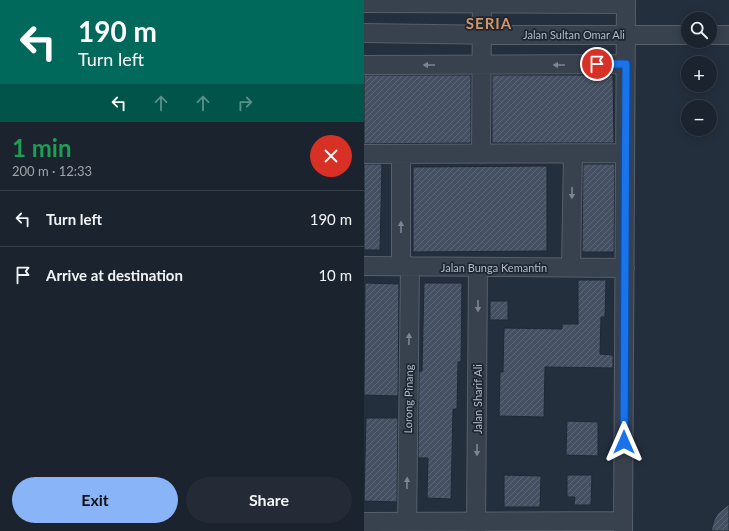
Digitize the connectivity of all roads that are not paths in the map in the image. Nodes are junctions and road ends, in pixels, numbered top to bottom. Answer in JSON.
{"nodes":[{"id":1,"x":482,"y":2,"type":"edge"},
{"id":2,"x":626,"y":2,"type":"edge"},
{"id":3,"x":364,"y":3,"type":"edge"},
{"id":4,"x":364,"y":33,"type":"edge"},
{"id":5,"x":482,"y":34,"type":"junction"},
{"id":6,"x":627,"y":34,"type":"junction"},
{"id":7,"x":681,"y":35,"type":"edge"},
{"id":8,"x":717,"y":35,"type":"edge"},
{"id":9,"x":729,"y":35,"type":"edge"},
{"id":10,"x":626,"y":64,"type":"junction"},
{"id":11,"x":364,"y":65,"type":"edge"},
{"id":12,"x":482,"y":65,"type":"junction"},
{"id":13,"x":364,"y":154,"type":"edge"},
{"id":14,"x":401,"y":154,"type":"junction"},
{"id":15,"x":481,"y":154,"type":"junction"},
{"id":16,"x":573,"y":154,"type":"junction"},
{"id":17,"x":625,"y":154,"type":"junction"},
{"id":18,"x":364,"y":266,"type":"edge"},
{"id":19,"x":405,"y":266,"type":"junction"},
{"id":20,"x":478,"y":267,"type":"junction"},
{"id":21,"x":571,"y":267,"type":"junction"},
{"id":22,"x":625,"y":268,"type":"junction"},
{"id":23,"x":364,"y":522,"type":"edge"},
{"id":24,"x":407,"y":526,"type":"edge"},
{"id":25,"x":476,"y":526,"type":"edge"},
{"id":26,"x":623,"y":526,"type":"edge"}],
"edges":[{"from":1,"to":2,"type":"street"},
{"from":1,"to":3,"type":"street"},
{"from":1,"to":5,"type":"street"},
{"from":2,"to":6,"type":"street"},
{"from":4,"to":5,"type":"street","name":"Jalan Sultan Omar Ali"},
{"from":5,"to":6,"type":"street","name":"Jalan Sultan Omar Ali"},
{"from":5,"to":12,"type":"street"},
{"from":6,"to":7,"type":"street","name":"Jalan Sultan Omar Ali"},
{"from":6,"to":10,"type":"street"},
{"from":8,"to":9,"type":"street"},
{"from":10,"to":12,"type":"street","one_way":true},
{"from":10,"to":17,"type":"street"},
{"from":12,"to":11,"type":"street","one_way":true},
{"from":12,"to":15,"type":"street"},
{"from":13,"to":14,"type":"street"},
{"from":14,"to":15,"type":"street"},
{"from":19,"to":14,"type":"street","name":"Lorong Pinang","one_way":true},
{"from":15,"to":16,"type":"street"},
{"from":16,"to":17,"type":"street"},
{"from":16,"to":21,"type":"street","one_way":true},
{"from":17,"to":22,"type":"street"},
{"from":18,"to":19,"type":"street","name":"Jalan Bunga Kemantin"},
{"from":19,"to":20,"type":"street","name":"Jalan Bunga Kemantin"},
{"from":24,"to":19,"type":"street","name":"Lorong Pinang","one_way":true},
{"from":20,"to":21,"type":"street","name":"Jalan Bunga Kemantin"},
{"from":20,"to":25,"type":"street","name":"Jalan Sharif Ali","one_way":true},
{"from":21,"to":22,"type":"street","name":"Jalan Bunga Kemantin"},
{"from":22,"to":26,"type":"street"},
{"from":23,"to":24,"type":"street"},
{"from":24,"to":25,"type":"street"},
{"from":25,"to":26,"type":"street"}]}
